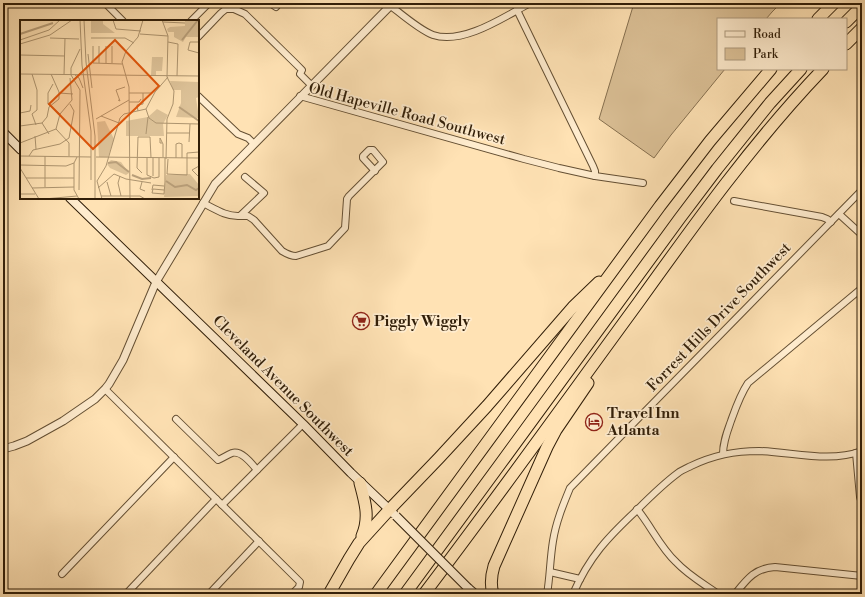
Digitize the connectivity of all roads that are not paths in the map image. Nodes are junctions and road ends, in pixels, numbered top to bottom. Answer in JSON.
{"nodes":[{"id":1,"x":105,"y":3,"type":"edge"},
{"id":2,"x":209,"y":3,"type":"edge"},
{"id":3,"x":270,"y":3,"type":"edge"},
{"id":4,"x":278,"y":3,"type":"edge"},
{"id":5,"x":530,"y":3,"type":"edge"},
{"id":6,"x":834,"y":3,"type":"edge"},
{"id":7,"x":390,"y":4,"type":"edge"},
{"id":8,"x":227,"y":6,"type":"edge"},
{"id":9,"x":862,"y":6,"type":"edge"},
{"id":10,"x":517,"y":10,"type":"junction"},
{"id":11,"x":819,"y":18,"type":"edge"},
{"id":12,"x":122,"y":20,"type":"edge"},
{"id":13,"x":192,"y":20,"type":"edge"},
{"id":14,"x":847,"y":21,"type":"edge"},
{"id":15,"x":862,"y":28,"type":"edge"},
{"id":16,"x":199,"y":36,"type":"edge"},
{"id":17,"x":847,"y":43,"type":"edge"},
{"id":18,"x":770,"y":70,"type":"edge"},
{"id":19,"x":800,"y":70,"type":"edge"},
{"id":20,"x":822,"y":70,"type":"edge"},
{"id":21,"x":311,"y":85,"type":"junction"},
{"id":22,"x":300,"y":96,"type":"junction"},
{"id":23,"x":199,"y":97,"type":"edge"},
{"id":24,"x":3,"y":132,"type":"edge"},
{"id":25,"x":254,"y":144,"type":"junction"},
{"id":26,"x":20,"y":149,"type":"edge"},
{"id":27,"x":375,"y":171,"type":"dead end"},
{"id":28,"x":595,"y":176,"type":"junction"},
{"id":29,"x":245,"y":177,"type":"dead end"},
{"id":30,"x":643,"y":183,"type":"dead end"},
{"id":31,"x":862,"y":190,"type":"edge"},
{"id":32,"x":71,"y":199,"type":"edge"},
{"id":33,"x":734,"y":201,"type":"dead end"},
{"id":34,"x":203,"y":203,"type":"junction"},
{"id":35,"x":839,"y":214,"type":"junction"},
{"id":36,"x":240,"y":216,"type":"junction"},
{"id":37,"x":831,"y":222,"type":"junction"},
{"id":38,"x":862,"y":235,"type":"edge"},
{"id":39,"x":675,"y":252,"type":"junction"},
{"id":40,"x":613,"y":271,"type":"junction"},
{"id":41,"x":156,"y":282,"type":"junction"},
{"id":42,"x":862,"y":288,"type":"edge"},
{"id":43,"x":105,"y":388,"type":"junction"},
{"id":44,"x":176,"y":419,"type":"dead end"},
{"id":45,"x":303,"y":424,"type":"junction"},
{"id":46,"x":3,"y":449,"type":"edge"},
{"id":47,"x":859,"y":452,"type":"edge"},
{"id":48,"x":722,"y":454,"type":"junction"},
{"id":49,"x":174,"y":457,"type":"junction"},
{"id":50,"x":257,"y":470,"type":"junction"},
{"id":51,"x":360,"y":482,"type":"junction"},
{"id":52,"x":216,"y":499,"type":"junction"},
{"id":53,"x":862,"y":504,"type":"edge"},
{"id":54,"x":222,"y":505,"type":"junction"},
{"id":55,"x":637,"y":510,"type":"junction"},
{"id":56,"x":392,"y":513,"type":"junction"},
{"id":57,"x":259,"y":541,"type":"junction"},
{"id":58,"x":359,"y":543,"type":"junction"},
{"id":59,"x":550,"y":572,"type":"junction"},
{"id":60,"x":62,"y":574,"type":"dead end"},
{"id":61,"x":862,"y":576,"type":"edge"},
{"id":62,"x":580,"y":579,"type":"junction"},
{"id":63,"x":426,"y":592,"type":"edge"},
{"id":64,"x":126,"y":594,"type":"edge"},
{"id":65,"x":209,"y":594,"type":"edge"},
{"id":66,"x":292,"y":594,"type":"edge"},
{"id":67,"x":329,"y":594,"type":"edge"},
{"id":68,"x":376,"y":594,"type":"edge"},
{"id":69,"x":405,"y":594,"type":"edge"},
{"id":70,"x":475,"y":594,"type":"edge"},
{"id":71,"x":493,"y":594,"type":"edge"},
{"id":72,"x":548,"y":594,"type":"edge"},
{"id":73,"x":573,"y":594,"type":"edge"},
{"id":74,"x":718,"y":594,"type":"edge"},
{"id":75,"x":735,"y":594,"type":"edge"}],
"edges":[{"from":1,"to":12,"type":"street"},
{"from":2,"to":13,"type":"street"},
{"from":3,"to":4,"type":"street"},
{"from":5,"to":10,"type":"street"},
{"from":6,"to":11,"type":"highway"},
{"from":7,"to":10,"type":"street"},
{"from":7,"to":21,"type":"street"},
{"from":8,"to":16,"type":"street"},
{"from":8,"to":21,"type":"street"},
{"from":9,"to":14,"type":"highway"},
{"from":10,"to":28,"type":"street"},
{"from":15,"to":17,"type":"highway"},
{"from":18,"to":40,"type":"highway"},
{"from":19,"to":69,"type":"highway"},
{"from":20,"to":39,"type":"highway"},
{"from":21,"to":22,"type":"street"},
{"from":22,"to":25,"type":"street","name":"Old Hapeville Road Southwest"},
{"from":22,"to":28,"type":"street","name":"Old Hapeville Road Southwest"},
{"from":23,"to":25,"type":"street"},
{"from":24,"to":26,"type":"main road"},
{"from":25,"to":34,"type":"street","name":"Old Hapeville Road Southwest"},
{"from":27,"to":36,"type":"street"},
{"from":28,"to":30,"type":"street","name":"Old Hapeville Road Southwest"},
{"from":29,"to":36,"type":"street"},
{"from":31,"to":35,"type":"street","name":"Forrest Hills Drive Southwest"},
{"from":32,"to":41,"type":"main road","name":"Cleveland Avenue Southwest"},
{"from":33,"to":37,"type":"street"},
{"from":34,"to":36,"type":"street"},
{"from":34,"to":41,"type":"street","name":"Old Hapeville Road Southwest"},
{"from":35,"to":37,"type":"street","name":"Forrest Hills Drive Southwest"},
{"from":35,"to":38,"type":"street"},
{"from":37,"to":59,"type":"street","name":"Forrest Hills Drive Southwest"},
{"from":39,"to":63,"type":"highway"},
{"from":39,"to":71,"type":"highway"},
{"from":40,"to":56,"type":"highway"},
{"from":40,"to":68,"type":"highway"},
{"from":41,"to":43,"type":"street","name":"Old Hapeville Road Southwest"},
{"from":41,"to":45,"type":"main road","name":"Cleveland Avenue Southwest"},
{"from":42,"to":48,"type":"street"},
{"from":43,"to":46,"type":"street","name":"Old Hapeville Road Southwest"},
{"from":43,"to":49,"type":"street"},
{"from":44,"to":50,"type":"street"},
{"from":45,"to":50,"type":"street"},
{"from":45,"to":51,"type":"main road","name":"Cleveland Avenue Southwest"},
{"from":47,"to":48,"type":"street"},
{"from":47,"to":53,"type":"street"},
{"from":48,"to":55,"type":"street"},
{"from":49,"to":52,"type":"street"},
{"from":49,"to":60,"type":"street"},
{"from":50,"to":54,"type":"street"},
{"from":51,"to":56,"type":"main road","name":"Cleveland Avenue Southwest"},
{"from":51,"to":58,"type":"highway"},
{"from":52,"to":54,"type":"street"},
{"from":52,"to":64,"type":"street"},
{"from":54,"to":57,"type":"street"},
{"from":55,"to":62,"type":"street"},
{"from":55,"to":74,"type":"street"},
{"from":56,"to":58,"type":"highway"},
{"from":56,"to":70,"type":"main road","name":"Cleveland Avenue Southwest","bridge":true},
{"from":57,"to":65,"type":"street"},
{"from":57,"to":66,"type":"street"},
{"from":58,"to":67,"type":"highway"},
{"from":59,"to":62,"type":"street"},
{"from":59,"to":72,"type":"street","name":"Forrest Hills Drive Southwest"},
{"from":61,"to":75,"type":"street"},
{"from":62,"to":73,"type":"street"}]}
